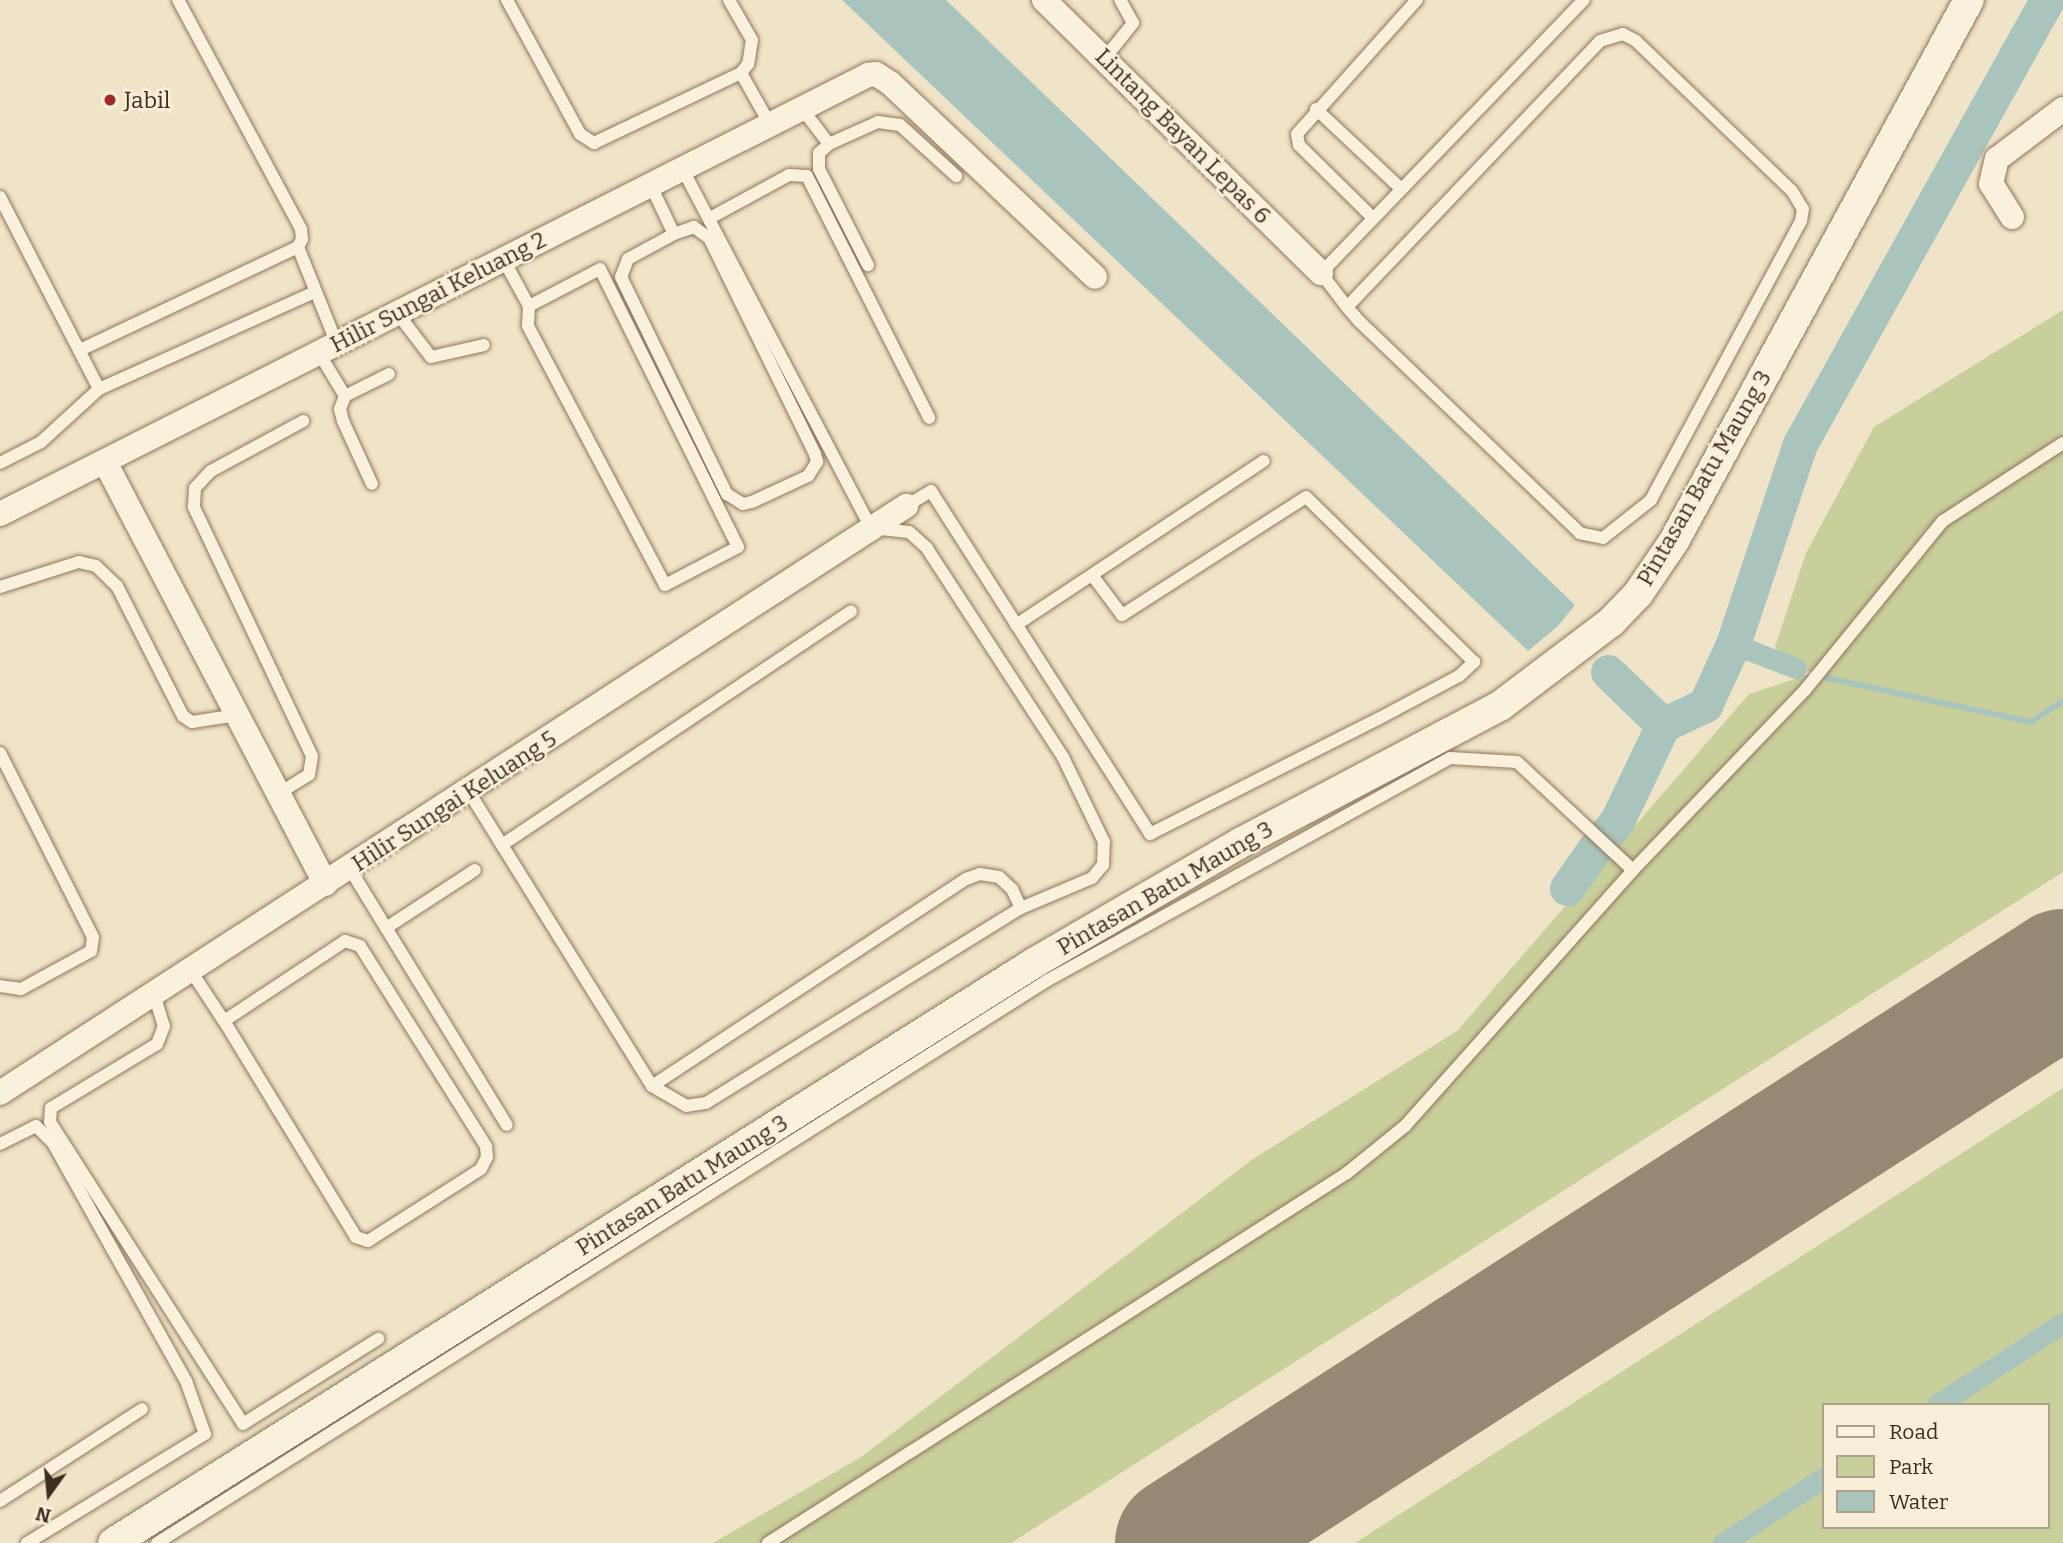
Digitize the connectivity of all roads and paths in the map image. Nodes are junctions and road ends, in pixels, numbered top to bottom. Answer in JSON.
{"nodes":[{"id":1,"x":178,"y":0,"type":"edge"},
{"id":2,"x":507,"y":0,"type":"edge"},
{"id":3,"x":729,"y":0,"type":"edge"},
{"id":4,"x":1044,"y":0,"type":"edge"},
{"id":5,"x":1120,"y":0,"type":"edge"},
{"id":6,"x":1417,"y":0,"type":"edge"},
{"id":7,"x":1584,"y":0,"type":"edge"},
{"id":8,"x":1969,"y":0,"type":"edge"},
{"id":9,"x":1105,"y":58,"type":"junction"},
{"id":10,"x":741,"y":73,"type":"junction"},
{"id":11,"x":1315,"y":109,"type":"junction"},
{"id":12,"x":2063,"y":109,"type":"edge"},
{"id":13,"x":803,"y":110,"type":"junction"},
{"id":14,"x":771,"y":125,"type":"junction"},
{"id":15,"x":829,"y":144,"type":"junction"},
{"id":16,"x":684,"y":170,"type":"junction"},
{"id":17,"x":956,"y":176,"type":"dead end"},
{"id":18,"x":651,"y":186,"type":"junction"},
{"id":19,"x":1400,"y":188,"type":"junction"},
{"id":20,"x":0,"y":197,"type":"edge"},
{"id":21,"x":2012,"y":217,"type":"dead end"},
{"id":22,"x":710,"y":218,"type":"junction"},
{"id":23,"x":1373,"y":218,"type":"junction"},
{"id":24,"x":674,"y":234,"type":"junction"},
{"id":25,"x":298,"y":247,"type":"junction"},
{"id":26,"x":502,"y":257,"type":"junction"},
{"id":27,"x":868,"y":265,"type":"dead end"},
{"id":28,"x":1321,"y":273,"type":"junction"},
{"id":29,"x":1095,"y":277,"type":"dead end"},
{"id":30,"x":315,"y":292,"type":"junction"},
{"id":31,"x":529,"y":306,"type":"junction"},
{"id":32,"x":1347,"y":307,"type":"junction"},
{"id":33,"x":398,"y":314,"type":"junction"},
{"id":34,"x":484,"y":345,"type":"dead end"},
{"id":35,"x":328,"y":349,"type":"junction"},
{"id":36,"x":80,"y":351,"type":"junction"},
{"id":37,"x":389,"y":374,"type":"dead end"},
{"id":38,"x":99,"y":389,"type":"junction"},
{"id":39,"x":345,"y":396,"type":"junction"},
{"id":40,"x":929,"y":418,"type":"dead end"},
{"id":41,"x":303,"y":421,"type":"dead end"},
{"id":42,"x":2063,"y":443,"type":"edge"},
{"id":43,"x":105,"y":461,"type":"junction"},
{"id":44,"x":1264,"y":461,"type":"dead end"},
{"id":45,"x":0,"y":463,"type":"edge"},
{"id":46,"x":372,"y":484,"type":"dead end"},
{"id":47,"x":906,"y":506,"type":"joint"},
{"id":48,"x":0,"y":514,"type":"edge"},
{"id":49,"x":871,"y":528,"type":"junction"},
{"id":50,"x":1092,"y":575,"type":"junction"},
{"id":51,"x":0,"y":587,"type":"edge"},
{"id":52,"x":850,"y":611,"type":"dead end"},
{"id":53,"x":1016,"y":625,"type":"junction"},
{"id":54,"x":237,"y":715,"type":"junction"},
{"id":55,"x":0,"y":753,"type":"edge"},
{"id":56,"x":469,"y":792,"type":"junction"},
{"id":57,"x":278,"y":794,"type":"junction"},
{"id":58,"x":502,"y":845,"type":"junction"},
{"id":59,"x":350,"y":869,"type":"junction"},
{"id":60,"x":475,"y":870,"type":"dead end"},
{"id":61,"x":1633,"y":870,"type":"junction"},
{"id":62,"x":326,"y":884,"type":"junction"},
{"id":63,"x":1021,"y":908,"type":"junction"},
{"id":64,"x":386,"y":928,"type":"junction"},
{"id":65,"x":191,"y":971,"type":"junction"},
{"id":66,"x":0,"y":986,"type":"edge"},
{"id":67,"x":154,"y":995,"type":"junction"},
{"id":68,"x":224,"y":1021,"type":"junction"},
{"id":69,"x":652,"y":1086,"type":"junction"},
{"id":70,"x":0,"y":1093,"type":"edge"},
{"id":71,"x":507,"y":1125,"type":"dead end"},
{"id":72,"x":0,"y":1144,"type":"edge"},
{"id":73,"x":378,"y":1339,"type":"dead end"},
{"id":74,"x":142,"y":1409,"type":"dead end"},
{"id":75,"x":0,"y":1501,"type":"edge"},
{"id":76,"x":27,"y":1543,"type":"edge"},
{"id":77,"x":113,"y":1543,"type":"edge"},
{"id":78,"x":157,"y":1543,"type":"edge"},
{"id":79,"x":768,"y":1543,"type":"edge"}],
"edges":[{"from":1,"to":25,"type":"lane"},
{"from":2,"to":10,"type":"lane"},
{"from":3,"to":10,"type":"lane"},
{"from":4,"to":9,"type":"street","name":"Lintang Bayan Lepas 6"},
{"from":5,"to":9,"type":"lane"},
{"from":6,"to":11,"type":"lane"},
{"from":7,"to":19,"type":"lane"},
{"from":8,"to":77,"type":"street","name":"Pintasan Batu Maung 3"},
{"from":9,"to":28,"type":"street","name":"Lintang Bayan Lepas 6"},
{"from":10,"to":14,"type":"lane"},
{"from":11,"to":19,"type":"lane"},
{"from":11,"to":23,"type":"lane"},
{"from":12,"to":21,"type":"street"},
{"from":13,"to":14,"type":"street","name":"Hilir Sungai Keluang 2"},
{"from":13,"to":15,"type":"lane"},
{"from":13,"to":29,"type":"street","name":"Hilir Sungai Keluang 2"},
{"from":14,"to":16,"type":"street","name":"Hilir Sungai Keluang 2"},
{"from":15,"to":17,"type":"lane"},
{"from":15,"to":27,"type":"lane"},
{"from":16,"to":18,"type":"street","name":"Hilir Sungai Keluang 2"},
{"from":16,"to":22,"type":"lane"},
{"from":18,"to":24,"type":"lane"},
{"from":18,"to":26,"type":"street","name":"Hilir Sungai Keluang 2"},
{"from":19,"to":23,"type":"lane"},
{"from":20,"to":36,"type":"lane"},
{"from":22,"to":40,"type":"lane"},
{"from":22,"to":49,"type":"lane"},
{"from":23,"to":28,"type":"lane"},
{"from":24,"to":24,"type":"lane"},
{"from":25,"to":30,"type":"lane"},
{"from":25,"to":36,"type":"lane"},
{"from":26,"to":31,"type":"lane"},
{"from":26,"to":33,"type":"street","name":"Hilir Sungai Keluang 2"},
{"from":28,"to":32,"type":"lane"},
{"from":30,"to":35,"type":"lane"},
{"from":30,"to":38,"type":"lane"},
{"from":31,"to":31,"type":"lane"},
{"from":32,"to":32,"type":"lane"},
{"from":33,"to":34,"type":"lane"},
{"from":33,"to":35,"type":"street","name":"Hilir Sungai Keluang 2"},
{"from":35,"to":39,"type":"lane"},
{"from":35,"to":43,"type":"street","name":"Hilir Sungai Keluang 2"},
{"from":36,"to":38,"type":"lane"},
{"from":37,"to":39,"type":"lane"},
{"from":38,"to":45,"type":"lane"},
{"from":39,"to":46,"type":"lane"},
{"from":41,"to":57,"type":"lane"},
{"from":42,"to":61,"type":"lane"},
{"from":43,"to":48,"type":"street","name":"Hilir Sungai Keluang 2"},
{"from":43,"to":54,"type":"street"},
{"from":44,"to":50,"type":"lane"},
{"from":47,"to":49,"type":"street","name":"Hilir Sungai Keluang 5"},
{"from":47,"to":53,"type":"lane"},
{"from":49,"to":56,"type":"street","name":"Hilir Sungai Keluang 5"},
{"from":49,"to":63,"type":"lane"},
{"from":50,"to":53,"type":"lane"},
{"from":50,"to":53,"type":"lane"},
{"from":51,"to":54,"type":"lane"},
{"from":52,"to":58,"type":"lane"},
{"from":54,"to":57,"type":"street"},
{"from":55,"to":66,"type":"lane"},
{"from":56,"to":58,"type":"lane"},
{"from":56,"to":59,"type":"street","name":"Hilir Sungai Keluang 5"},
{"from":57,"to":62,"type":"street"},
{"from":58,"to":69,"type":"lane"},
{"from":59,"to":62,"type":"street","name":"Hilir Sungai Keluang 5"},
{"from":59,"to":64,"type":"lane"},
{"from":60,"to":64,"type":"lane"},
{"from":61,"to":78,"type":"lane"},
{"from":61,"to":79,"type":"lane"},
{"from":62,"to":65,"type":"street","name":"Hilir Sungai Keluang 5"},
{"from":63,"to":69,"type":"lane"},
{"from":63,"to":69,"type":"lane"},
{"from":64,"to":71,"type":"lane"},
{"from":65,"to":67,"type":"street","name":"Hilir Sungai Keluang 5"},
{"from":65,"to":68,"type":"lane"},
{"from":67,"to":70,"type":"street","name":"Hilir Sungai Keluang 5"},
{"from":67,"to":73,"type":"lane"},
{"from":68,"to":68,"type":"lane"},
{"from":72,"to":76,"type":"lane"},
{"from":74,"to":75,"type":"lane"}]}
